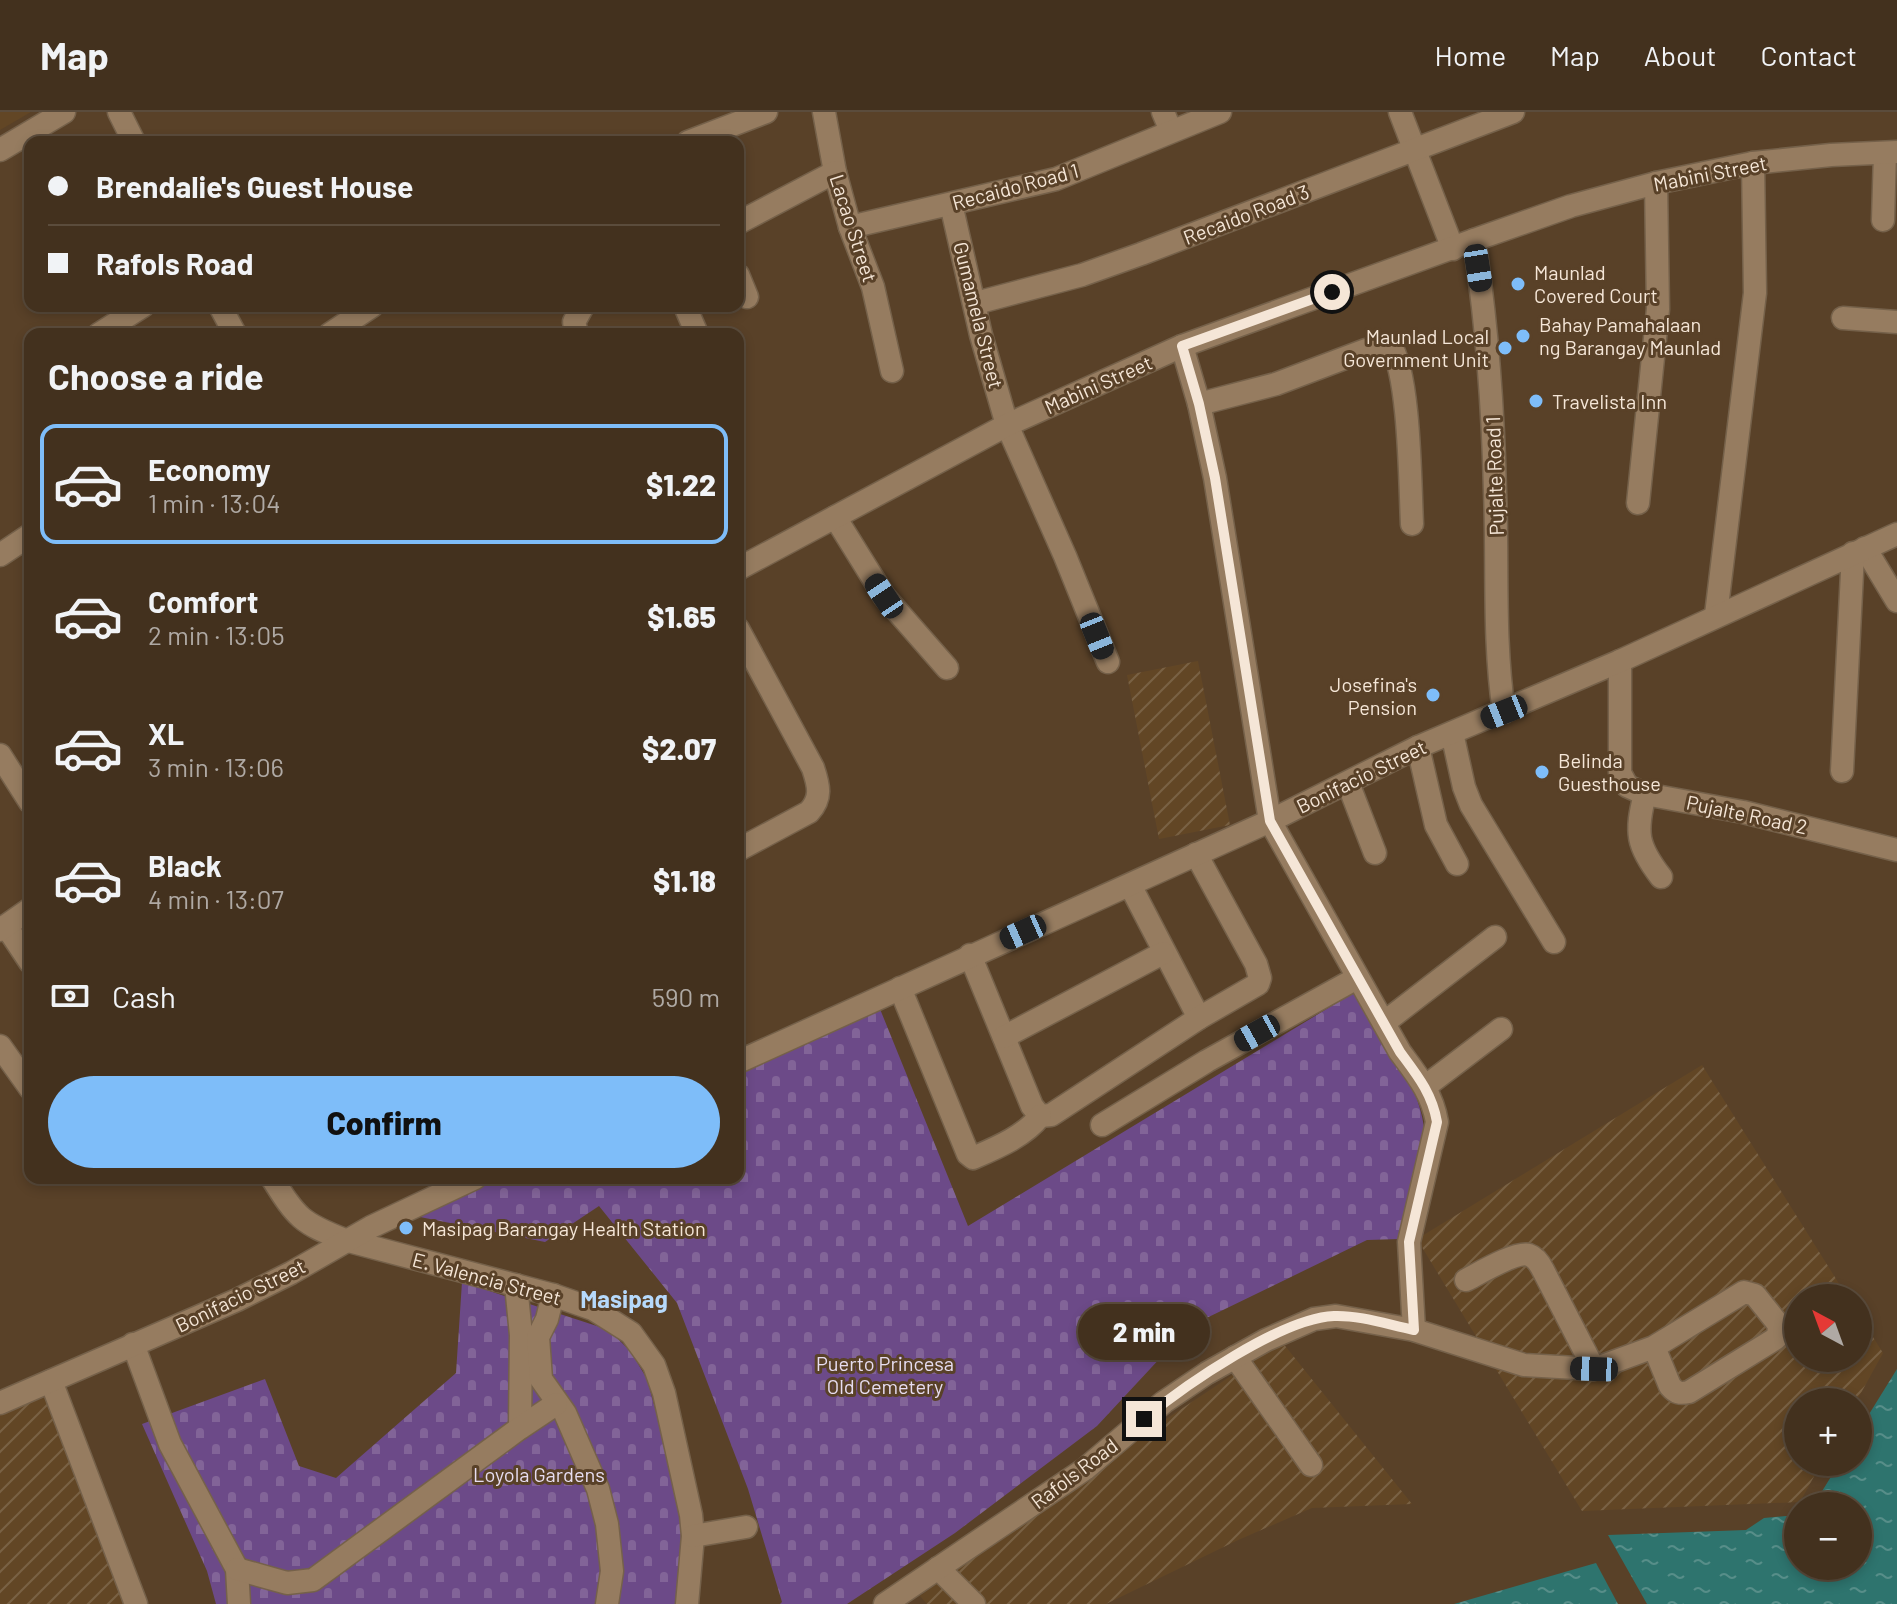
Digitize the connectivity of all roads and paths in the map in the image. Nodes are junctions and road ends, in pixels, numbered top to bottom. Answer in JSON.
{"nodes":[{"id":1,"x":64,"y":112,"type":"edge"},
{"id":2,"x":119,"y":112,"type":"edge"},
{"id":3,"x":766,"y":112,"type":"edge"},
{"id":4,"x":824,"y":112,"type":"edge"},
{"id":5,"x":1220,"y":112,"type":"edge"},
{"id":6,"x":1400,"y":112,"type":"edge"},
{"id":7,"x":1513,"y":112,"type":"edge"},
{"id":8,"x":1167,"y":122,"type":"edge"},
{"id":9,"x":131,"y":136,"type":"edge"},
{"id":10,"x":704,"y":136,"type":"edge"},
{"id":11,"x":1413,"y":149,"type":"junction"},
{"id":12,"x":0,"y":150,"type":"edge"},
{"id":13,"x":1891,"y":152,"type":"edge"},
{"id":14,"x":1753,"y":163,"type":"junction"},
{"id":15,"x":835,"y":172,"type":"junction"},
{"id":16,"x":1656,"y":183,"type":"junction"},
{"id":17,"x":951,"y":204,"type":"junction"},
{"id":18,"x":744,"y":220,"type":"edge"},
{"id":19,"x":1883,"y":220,"type":"dead end"},
{"id":20,"x":850,"y":227,"type":"junction"},
{"id":21,"x":1463,"y":244,"type":"junction"},
{"id":22,"x":744,"y":290,"type":"edge"},
{"id":23,"x":747,"y":297,"type":"dead end"},
{"id":24,"x":976,"y":303,"type":"junction"},
{"id":25,"x":134,"y":312,"type":"edge"},
{"id":26,"x":363,"y":312,"type":"edge"},
{"id":27,"x":1843,"y":318,"type":"dead end"},
{"id":28,"x":1897,"y":322,"type":"edge"},
{"id":29,"x":108,"y":328,"type":"edge"},
{"id":30,"x":339,"y":328,"type":"edge"},
{"id":31,"x":1182,"y":346,"type":"junction"},
{"id":32,"x":892,"y":371,"type":"dead end"},
{"id":33,"x":1199,"y":404,"type":"junction"},
{"id":34,"x":1007,"y":425,"type":"junction"},
{"id":35,"x":1638,"y":503,"type":"dead end"},
{"id":36,"x":835,"y":517,"type":"junction"},
{"id":37,"x":1412,"y":524,"type":"dead end"},
{"id":38,"x":1897,"y":534,"type":"edge"},
{"id":39,"x":24,"y":539,"type":"edge"},
{"id":40,"x":1859,"y":550,"type":"junction"},
{"id":41,"x":0,"y":555,"type":"edge"},
{"id":42,"x":744,"y":566,"type":"edge"},
{"id":43,"x":1897,"y":601,"type":"edge"},
{"id":44,"x":1716,"y":615,"type":"junction"},
{"id":45,"x":744,"y":640,"type":"edge"},
{"id":46,"x":1620,"y":661,"type":"junction"},
{"id":47,"x":1108,"y":662,"type":"dead end"},
{"id":48,"x":947,"y":668,"type":"dead end"},
{"id":49,"x":1504,"y":712,"type":"junction"},
{"id":50,"x":1452,"y":733,"type":"junction"},
{"id":51,"x":1418,"y":747,"type":"junction"},
{"id":52,"x":0,"y":755,"type":"edge"},
{"id":53,"x":1842,"y":771,"type":"dead end"},
{"id":54,"x":1348,"y":783,"type":"junction"},
{"id":55,"x":24,"y":793,"type":"edge"},
{"id":56,"x":1645,"y":794,"type":"junction"},
{"id":57,"x":1270,"y":821,"type":"junction"},
{"id":58,"x":744,"y":847,"type":"edge"},
{"id":59,"x":1897,"y":850,"type":"edge"},
{"id":60,"x":1375,"y":853,"type":"dead end"},
{"id":61,"x":1196,"y":854,"type":"junction"},
{"id":62,"x":1457,"y":864,"type":"dead end"},
{"id":63,"x":1661,"y":877,"type":"dead end"},
{"id":64,"x":1130,"y":885,"type":"junction"},
{"id":65,"x":24,"y":913,"type":"edge"},
{"id":66,"x":3,"y":928,"type":"edge"},
{"id":67,"x":1495,"y":937,"type":"dead end"},
{"id":68,"x":1554,"y":942,"type":"dead end"},
{"id":69,"x":1163,"y":953,"type":"junction"},
{"id":70,"x":24,"y":954,"type":"edge"},
{"id":71,"x":970,"y":955,"type":"junction"},
{"id":72,"x":1357,"y":978,"type":"junction"},
{"id":73,"x":900,"y":988,"type":"junction"},
{"id":74,"x":1199,"y":1018,"type":"junction"},
{"id":75,"x":1385,"y":1022,"type":"junction"},
{"id":76,"x":1501,"y":1029,"type":"dead end"},
{"id":77,"x":1004,"y":1037,"type":"junction"},
{"id":78,"x":0,"y":1046,"type":"edge"},
{"id":79,"x":744,"y":1059,"type":"edge"},
{"id":80,"x":24,"y":1080,"type":"edge"},
{"id":81,"x":1426,"y":1086,"type":"junction"},
{"id":82,"x":1040,"y":1116,"type":"junction"},
{"id":83,"x":1102,"y":1125,"type":"dead end"},
{"id":84,"x":276,"y":1184,"type":"edge"},
{"id":85,"x":462,"y":1184,"type":"edge"},
{"id":86,"x":345,"y":1240,"type":"junction"},
{"id":87,"x":1466,"y":1280,"type":"dead end"},
{"id":88,"x":516,"y":1285,"type":"junction"},
{"id":89,"x":553,"y":1295,"type":"junction"},
{"id":90,"x":1414,"y":1330,"type":"junction"},
{"id":91,"x":530,"y":1336,"type":"junction"},
{"id":92,"x":133,"y":1344,"type":"junction"},
{"id":93,"x":1654,"y":1347,"type":"junction"},
{"id":94,"x":1235,"y":1357,"type":"junction"},
{"id":95,"x":1594,"y":1369,"type":"junction"},
{"id":96,"x":51,"y":1381,"type":"junction"},
{"id":97,"x":0,"y":1403,"type":"edge"},
{"id":98,"x":556,"y":1404,"type":"junction"},
{"id":99,"x":520,"y":1428,"type":"junction"},
{"id":100,"x":1311,"y":1465,"type":"dead end"},
{"id":101,"x":746,"y":1527,"type":"dead end"},
{"id":102,"x":693,"y":1536,"type":"junction"},
{"id":103,"x":938,"y":1568,"type":"junction"},
{"id":104,"x":237,"y":1569,"type":"junction"},
{"id":105,"x":136,"y":1604,"type":"edge"},
{"id":106,"x":239,"y":1604,"type":"edge"},
{"id":107,"x":607,"y":1604,"type":"edge"},
{"id":108,"x":687,"y":1604,"type":"edge"},
{"id":109,"x":885,"y":1604,"type":"edge"},
{"id":110,"x":974,"y":1604,"type":"edge"}],
"edges":[{"from":1,"to":12,"type":"street"},
{"from":2,"to":9,"type":"street"},
{"from":3,"to":10,"type":"street"},
{"from":4,"to":15,"type":"street","name":"Lacao Street"},
{"from":5,"to":8,"type":"street","name":"Recaido Road 1"},
{"from":6,"to":11,"type":"street","name":"Pujalte Road 1"},
{"from":7,"to":11,"type":"street","name":"Recaido Road 3"},
{"from":8,"to":17,"type":"street","name":"Recaido Road 1"},
{"from":11,"to":21,"type":"street","name":"Pujalte Road 1"},
{"from":11,"to":24,"type":"street","name":"Recaido Road 3"},
{"from":13,"to":14,"type":"street","name":"Mabini Street"},
{"from":13,"to":19,"type":"street"},
{"from":14,"to":16,"type":"street","name":"Mabini Street"},
{"from":14,"to":44,"type":"street"},
{"from":15,"to":18,"type":"street"},
{"from":15,"to":20,"type":"street","name":"Lacao Street"},
{"from":16,"to":21,"type":"street","name":"Mabini Street"},
{"from":16,"to":35,"type":"street"},
{"from":17,"to":20,"type":"street","name":"Recaido Road 1"},
{"from":17,"to":24,"type":"street","name":"Gumamela Street"},
{"from":20,"to":32,"type":"street","name":"Lacao Street"},
{"from":21,"to":31,"type":"street","name":"Mabini Street"},
{"from":21,"to":49,"type":"street","name":"Pujalte Road 1"},
{"from":22,"to":23,"type":"street"},
{"from":24,"to":34,"type":"street","name":"Gumamela Street"},
{"from":25,"to":29,"type":"street"},
{"from":26,"to":30,"type":"street"},
{"from":27,"to":28,"type":"street"},
{"from":31,"to":33,"type":"street"},
{"from":31,"to":34,"type":"street","name":"Mabini Street"},
{"from":33,"to":37,"type":"street"},
{"from":33,"to":57,"type":"street"},
{"from":34,"to":36,"type":"street","name":"Mabini Street"},
{"from":34,"to":47,"type":"street","name":"Gumamela Street"},
{"from":36,"to":42,"type":"street","name":"Mabini Street"},
{"from":36,"to":48,"type":"street"},
{"from":38,"to":40,"type":"street","name":"Bonifacio Street"},
{"from":39,"to":41,"type":"street"},
{"from":40,"to":43,"type":"street"},
{"from":40,"to":44,"type":"street","name":"Bonifacio Street"},
{"from":40,"to":53,"type":"street"},
{"from":44,"to":46,"type":"street","name":"Bonifacio Street"},
{"from":45,"to":58,"type":"street"},
{"from":46,"to":49,"type":"street","name":"Bonifacio Street"},
{"from":46,"to":56,"type":"street"},
{"from":49,"to":50,"type":"street","name":"Bonifacio Street"},
{"from":50,"to":51,"type":"street","name":"Bonifacio Street"},
{"from":50,"to":68,"type":"street"},
{"from":51,"to":54,"type":"street","name":"Bonifacio Street"},
{"from":51,"to":62,"type":"street"},
{"from":52,"to":55,"type":"street"},
{"from":54,"to":57,"type":"street","name":"Bonifacio Street"},
{"from":54,"to":60,"type":"street"},
{"from":56,"to":59,"type":"street","name":"Pujalte Road 2"},
{"from":56,"to":63,"type":"street"},
{"from":57,"to":61,"type":"street","name":"Bonifacio Street"},
{"from":57,"to":72,"type":"street"},
{"from":61,"to":64,"type":"street","name":"Bonifacio Street"},
{"from":61,"to":74,"type":"street"},
{"from":64,"to":69,"type":"street"},
{"from":64,"to":71,"type":"street","name":"Bonifacio Street"},
{"from":65,"to":66,"type":"street"},
{"from":66,"to":70,"type":"street"},
{"from":67,"to":75,"type":"street"},
{"from":69,"to":74,"type":"street"},
{"from":69,"to":77,"type":"street"},
{"from":71,"to":73,"type":"street","name":"Bonifacio Street"},
{"from":71,"to":77,"type":"street"},
{"from":72,"to":75,"type":"street"},
{"from":72,"to":83,"type":"street"},
{"from":73,"to":79,"type":"street","name":"Bonifacio Street"},
{"from":73,"to":82,"type":"street"},
{"from":74,"to":82,"type":"street"},
{"from":75,"to":81,"type":"street"},
{"from":76,"to":81,"type":"street"},
{"from":77,"to":82,"type":"street"},
{"from":78,"to":80,"type":"street"},
{"from":81,"to":90,"type":"street"},
{"from":84,"to":86,"type":"street","name":"E. Valencia Street"},
{"from":85,"to":86,"type":"street","name":"Bonifacio Street"},
{"from":86,"to":88,"type":"street","name":"E. Valencia Street"},
{"from":86,"to":92,"type":"street","name":"Bonifacio Street"},
{"from":87,"to":95,"type":"street"},
{"from":88,"to":89,"type":"street","name":"E. Valencia Street"},
{"from":88,"to":91,"type":"street"},
{"from":89,"to":91,"type":"street"},
{"from":89,"to":102,"type":"street","name":"E. Valencia Street"},
{"from":90,"to":94,"type":"street","name":"Rafols Road"},
{"from":90,"to":95,"type":"street","name":"Rafols Road"},
{"from":91,"to":98,"type":"street"},
{"from":91,"to":99,"type":"street"},
{"from":92,"to":96,"type":"street","name":"Bonifacio Street"},
{"from":92,"to":104,"type":"street"},
{"from":93,"to":93,"type":"street"},
{"from":93,"to":95,"type":"street"},
{"from":94,"to":100,"type":"street"},
{"from":94,"to":103,"type":"street","name":"Rafols Road"},
{"from":96,"to":97,"type":"street","name":"Bonifacio Street"},
{"from":96,"to":105,"type":"street"},
{"from":98,"to":99,"type":"street"},
{"from":98,"to":107,"type":"street"},
{"from":99,"to":104,"type":"street"},
{"from":101,"to":102,"type":"street"},
{"from":102,"to":108,"type":"street","name":"E. Valencia Street"},
{"from":103,"to":109,"type":"street","name":"Rafols Road"},
{"from":103,"to":110,"type":"street"},
{"from":104,"to":106,"type":"street"}]}
